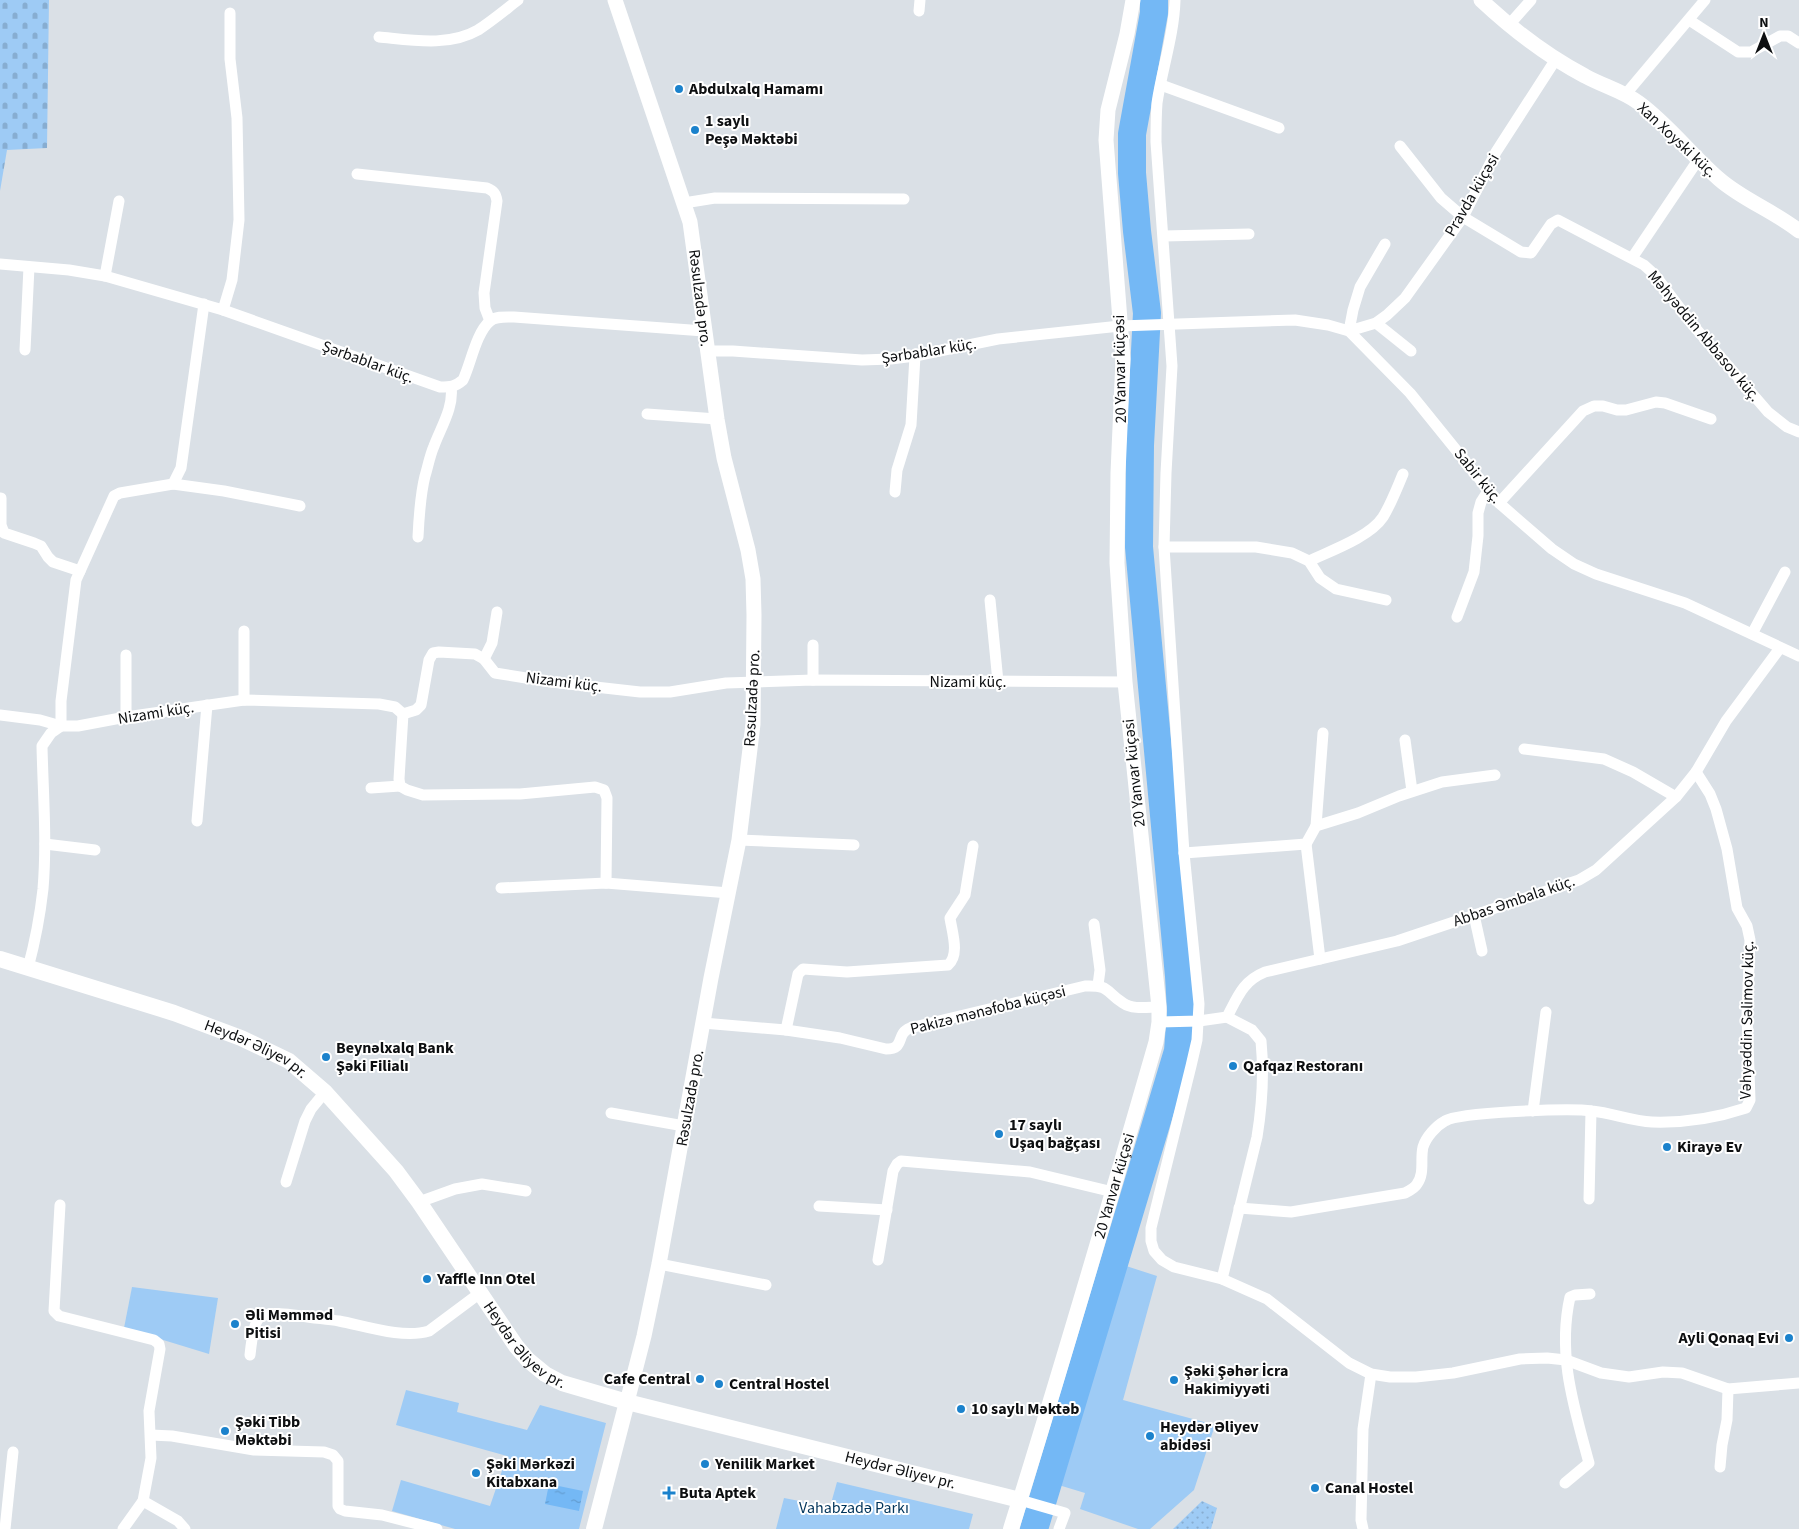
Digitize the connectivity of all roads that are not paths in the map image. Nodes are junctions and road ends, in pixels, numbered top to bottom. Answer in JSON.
{"nodes":[{"id":1,"x":518,"y":0,"type":"edge"},
{"id":2,"x":615,"y":0,"type":"edge"},
{"id":3,"x":1133,"y":0,"type":"edge"},
{"id":4,"x":1175,"y":0,"type":"edge"},
{"id":5,"x":1481,"y":0,"type":"edge"},
{"id":6,"x":1531,"y":0,"type":"edge"},
{"id":7,"x":1705,"y":0,"type":"edge"},
{"id":8,"x":230,"y":13,"type":"dead end"},
{"id":9,"x":1689,"y":20,"type":"junction"},
{"id":10,"x":1508,"y":26,"type":"junction"},
{"id":11,"x":379,"y":37,"type":"dead end"},
{"id":12,"x":1799,"y":43,"type":"edge"},
{"id":13,"x":1556,"y":59,"type":"junction"},
{"id":14,"x":1161,"y":85,"type":"junction"},
{"id":15,"x":1625,"y":95,"type":"junction"},
{"id":16,"x":1279,"y":128,"type":"dead end"},
{"id":17,"x":1400,"y":146,"type":"dead end"},
{"id":18,"x":1698,"y":160,"type":"junction"},
{"id":19,"x":357,"y":174,"type":"dead end"},
{"id":20,"x":904,"y":199,"type":"dead end"},
{"id":21,"x":119,"y":201,"type":"dead end"},
{"id":22,"x":684,"y":203,"type":"junction"},
{"id":23,"x":1462,"y":218,"type":"junction"},
{"id":24,"x":1799,"y":231,"type":"edge"},
{"id":25,"x":1248,"y":234,"type":"dead end"},
{"id":26,"x":1164,"y":236,"type":"junction"},
{"id":27,"x":1385,"y":244,"type":"dead end"},
{"id":28,"x":1632,"y":258,"type":"junction"},
{"id":29,"x":0,"y":264,"type":"edge"},
{"id":30,"x":29,"y":267,"type":"junction"},
{"id":31,"x":105,"y":276,"type":"junction"},
{"id":32,"x":204,"y":304,"type":"junction"},
{"id":33,"x":223,"y":310,"type":"junction"},
{"id":34,"x":490,"y":321,"type":"junction"},
{"id":35,"x":1170,"y":323,"type":"junction"},
{"id":36,"x":1376,"y":323,"type":"junction"},
{"id":37,"x":1120,"y":326,"type":"junction"},
{"id":38,"x":704,"y":331,"type":"junction"},
{"id":39,"x":1349,"y":331,"type":"junction"},
{"id":40,"x":25,"y":350,"type":"dead end"},
{"id":41,"x":707,"y":351,"type":"junction"},
{"id":42,"x":1410,"y":351,"type":"dead end"},
{"id":43,"x":915,"y":356,"type":"junction"},
{"id":44,"x":450,"y":387,"type":"junction"},
{"id":45,"x":647,"y":414,"type":"dead end"},
{"id":46,"x":717,"y":419,"type":"junction"},
{"id":47,"x":1711,"y":420,"type":"dead end"},
{"id":48,"x":1799,"y":432,"type":"edge"},
{"id":49,"x":1403,"y":474,"type":"dead end"},
{"id":50,"x":174,"y":484,"type":"junction"},
{"id":51,"x":1488,"y":491,"type":"junction"},
{"id":52,"x":895,"y":492,"type":"dead end"},
{"id":53,"x":1,"y":498,"type":"edge"},
{"id":54,"x":1498,"y":504,"type":"junction"},
{"id":55,"x":300,"y":506,"type":"dead end"},
{"id":56,"x":418,"y":537,"type":"dead end"},
{"id":57,"x":1164,"y":548,"type":"junction"},
{"id":58,"x":1309,"y":561,"type":"junction"},
{"id":59,"x":80,"y":571,"type":"junction"},
{"id":60,"x":1785,"y":572,"type":"dead end"},
{"id":61,"x":990,"y":600,"type":"dead end"},
{"id":62,"x":1386,"y":600,"type":"dead end"},
{"id":63,"x":497,"y":612,"type":"dead end"},
{"id":64,"x":1456,"y":617,"type":"dead end"},
{"id":65,"x":244,"y":631,"type":"dead end"},
{"id":66,"x":1752,"y":634,"type":"junction"},
{"id":67,"x":814,"y":645,"type":"dead end"},
{"id":68,"x":1780,"y":648,"type":"junction"},
{"id":69,"x":126,"y":655,"type":"dead end"},
{"id":70,"x":1799,"y":656,"type":"edge"},
{"id":71,"x":484,"y":659,"type":"junction"},
{"id":72,"x":813,"y":680,"type":"junction"},
{"id":73,"x":998,"y":682,"type":"junction"},
{"id":74,"x":1125,"y":682,"type":"junction"},
{"id":75,"x":754,"y":683,"type":"junction"},
{"id":76,"x":244,"y":700,"type":"junction"},
{"id":77,"x":207,"y":705,"type":"junction"},
{"id":78,"x":403,"y":714,"type":"junction"},
{"id":79,"x":0,"y":715,"type":"edge"},
{"id":80,"x":126,"y":717,"type":"junction"},
{"id":81,"x":61,"y":726,"type":"junction"},
{"id":82,"x":1323,"y":733,"type":"dead end"},
{"id":83,"x":1404,"y":740,"type":"dead end"},
{"id":84,"x":1524,"y":749,"type":"dead end"},
{"id":85,"x":1696,"y":772,"type":"junction"},
{"id":86,"x":1495,"y":775,"type":"dead end"},
{"id":87,"x":400,"y":786,"type":"junction"},
{"id":88,"x":371,"y":788,"type":"dead end"},
{"id":89,"x":1412,"y":791,"type":"junction"},
{"id":90,"x":1676,"y":797,"type":"junction"},
{"id":91,"x":197,"y":822,"type":"dead end"},
{"id":92,"x":1316,"y":826,"type":"junction"},
{"id":93,"x":739,"y":840,"type":"junction"},
{"id":94,"x":45,"y":844,"type":"junction"},
{"id":95,"x":1306,"y":844,"type":"junction"},
{"id":96,"x":854,"y":845,"type":"dead end"},
{"id":97,"x":973,"y":846,"type":"dead end"},
{"id":98,"x":95,"y":850,"type":"dead end"},
{"id":99,"x":1184,"y":853,"type":"junction"},
{"id":100,"x":606,"y":883,"type":"junction"},
{"id":101,"x":501,"y":888,"type":"dead end"},
{"id":102,"x":729,"y":893,"type":"junction"},
{"id":103,"x":1474,"y":915,"type":"junction"},
{"id":104,"x":1094,"y":924,"type":"dead end"},
{"id":105,"x":1482,"y":951,"type":"dead end"},
{"id":106,"x":1320,"y":959,"type":"junction"},
{"id":107,"x":0,"y":960,"type":"edge"},
{"id":108,"x":28,"y":968,"type":"junction"},
{"id":109,"x":1098,"y":985,"type":"junction"},
{"id":110,"x":1546,"y":1012,"type":"dead end"},
{"id":111,"x":1159,"y":1015,"type":"junction"},
{"id":112,"x":1227,"y":1016,"type":"junction"},
{"id":113,"x":1199,"y":1021,"type":"junction"},
{"id":114,"x":703,"y":1023,"type":"junction"},
{"id":115,"x":786,"y":1030,"type":"junction"},
{"id":116,"x":325,"y":1092,"type":"junction"},
{"id":117,"x":1533,"y":1111,"type":"junction"},
{"id":118,"x":1591,"y":1111,"type":"junction"},
{"id":119,"x":611,"y":1113,"type":"dead end"},
{"id":120,"x":684,"y":1126,"type":"junction"},
{"id":121,"x":286,"y":1182,"type":"dead end"},
{"id":122,"x":526,"y":1191,"type":"dead end"},
{"id":123,"x":1113,"y":1192,"type":"junction"},
{"id":124,"x":1589,"y":1199,"type":"dead end"},
{"id":125,"x":419,"y":1202,"type":"junction"},
{"id":126,"x":60,"y":1205,"type":"dead end"},
{"id":127,"x":820,"y":1206,"type":"dead end"},
{"id":128,"x":1239,"y":1208,"type":"junction"},
{"id":129,"x":886,"y":1210,"type":"junction"},
{"id":130,"x":878,"y":1260,"type":"dead end"},
{"id":131,"x":659,"y":1264,"type":"junction"},
{"id":132,"x":1222,"y":1279,"type":"junction"},
{"id":133,"x":766,"y":1285,"type":"dead end"},
{"id":134,"x":480,"y":1292,"type":"junction"},
{"id":135,"x":1590,"y":1294,"type":"dead end"},
{"id":136,"x":250,"y":1355,"type":"dead end"},
{"id":137,"x":1566,"y":1360,"type":"junction"},
{"id":138,"x":1371,"y":1374,"type":"junction"},
{"id":139,"x":1799,"y":1383,"type":"edge"},
{"id":140,"x":1728,"y":1389,"type":"junction"},
{"id":141,"x":627,"y":1402,"type":"junction"},
{"id":142,"x":151,"y":1435,"type":"junction"},
{"id":143,"x":13,"y":1452,"type":"dead end"},
{"id":144,"x":1720,"y":1467,"type":"dead end"},
{"id":145,"x":1565,"y":1483,"type":"dead end"},
{"id":146,"x":143,"y":1501,"type":"junction"},
{"id":147,"x":1026,"y":1501,"type":"junction"},
{"id":148,"x":5,"y":1529,"type":"edge"},
{"id":149,"x":123,"y":1529,"type":"edge"},
{"id":150,"x":185,"y":1529,"type":"edge"},
{"id":151,"x":437,"y":1529,"type":"edge"},
{"id":152,"x":594,"y":1529,"type":"edge"},
{"id":153,"x":1011,"y":1529,"type":"edge"},
{"id":154,"x":1060,"y":1529,"type":"edge"},
{"id":155,"x":1363,"y":1529,"type":"edge"}],
"edges":[{"from":1,"to":11,"type":"street"},
{"from":2,"to":22,"type":"street","name":"Rəsulzadə pro."},
{"from":3,"to":37,"type":"street","name":"20 Yanvar küçəsi"},
{"from":4,"to":14,"type":"street"},
{"from":5,"to":10,"type":"street","name":"Xan Xoyski küç."},
{"from":6,"to":10,"type":"street"},
{"from":7,"to":9,"type":"street"},
{"from":8,"to":33,"type":"street"},
{"from":9,"to":12,"type":"street"},
{"from":9,"to":15,"type":"street"},
{"from":10,"to":13,"type":"street","name":"Xan Xoyski küç."},
{"from":13,"to":15,"type":"street","name":"Xan Xoyski küç."},
{"from":13,"to":23,"type":"street","name":"Pravda küçəsi"},
{"from":14,"to":16,"type":"street"},
{"from":14,"to":26,"type":"street"},
{"from":15,"to":18,"type":"street","name":"Xan Xoyski küç."},
{"from":17,"to":23,"type":"street","name":"Məhyəddin Abbasov küç."},
{"from":18,"to":24,"type":"street","name":"Xan Xoyski küç."},
{"from":18,"to":28,"type":"street"},
{"from":19,"to":34,"type":"street"},
{"from":20,"to":22,"type":"street"},
{"from":21,"to":31,"type":"street"},
{"from":22,"to":38,"type":"street","name":"Rəsulzadə pro."},
{"from":23,"to":28,"type":"street","name":"Məhyəddin Abbasov küç."},
{"from":23,"to":36,"type":"street","name":"Pravda küçəsi"},
{"from":25,"to":26,"type":"street"},
{"from":26,"to":35,"type":"street"},
{"from":27,"to":39,"type":"street"},
{"from":28,"to":48,"type":"street","name":"Məhyəddin Abbasov küç."},
{"from":29,"to":30,"type":"street","name":"Şərbablar küç."},
{"from":30,"to":31,"type":"street","name":"Şərbablar küç."},
{"from":30,"to":40,"type":"street"},
{"from":31,"to":32,"type":"street","name":"Şərbablar küç."},
{"from":32,"to":33,"type":"street","name":"Şərbablar küç."},
{"from":32,"to":50,"type":"street"},
{"from":33,"to":44,"type":"street","name":"Şərbablar küç."},
{"from":34,"to":38,"type":"street"},
{"from":34,"to":44,"type":"street"},
{"from":35,"to":37,"type":"street","name":"Şərbablar küç."},
{"from":35,"to":39,"type":"street","name":"Sabir küç."},
{"from":35,"to":57,"type":"street"},
{"from":36,"to":39,"type":"street","name":"Pravda küçəsi"},
{"from":36,"to":42,"type":"street"},
{"from":37,"to":43,"type":"street","name":"Şərbablar küç."},
{"from":37,"to":74,"type":"street","name":"20 Yanvar küçəsi"},
{"from":38,"to":41,"type":"street","name":"Rəsulzadə pro."},
{"from":39,"to":51,"type":"street","name":"Sabir küç."},
{"from":41,"to":43,"type":"street","name":"Şərbablar küç."},
{"from":41,"to":46,"type":"street","name":"Rəsulzadə pro."},
{"from":43,"to":52,"type":"street"},
{"from":44,"to":56,"type":"street"},
{"from":45,"to":46,"type":"street"},
{"from":46,"to":75,"type":"street","name":"Rəsulzadə pro."},
{"from":47,"to":54,"type":"street"},
{"from":49,"to":58,"type":"street"},
{"from":50,"to":55,"type":"street"},
{"from":50,"to":59,"type":"street"},
{"from":51,"to":54,"type":"street","name":"Sabir küç."},
{"from":51,"to":64,"type":"street"},
{"from":53,"to":59,"type":"street"},
{"from":54,"to":66,"type":"street","name":"Sabir küç."},
{"from":57,"to":58,"type":"street"},
{"from":57,"to":99,"type":"street"},
{"from":58,"to":62,"type":"street"},
{"from":59,"to":81,"type":"street"},
{"from":60,"to":66,"type":"street"},
{"from":61,"to":73,"type":"street"},
{"from":63,"to":71,"type":"street"},
{"from":65,"to":76,"type":"street"},
{"from":66,"to":68,"type":"street","name":"Sabir küç."},
{"from":67,"to":72,"type":"street"},
{"from":68,"to":70,"type":"street","name":"Sabir küç."},
{"from":68,"to":85,"type":"street","name":"Abbas Əmbala küç."},
{"from":69,"to":80,"type":"street"},
{"from":71,"to":75,"type":"street","name":"Nizami küç."},
{"from":71,"to":78,"type":"street","name":"Nizami küç."},
{"from":72,"to":73,"type":"street","name":"Nizami küç."},
{"from":72,"to":75,"type":"street","name":"Nizami küç."},
{"from":73,"to":74,"type":"street","name":"Nizami küç."},
{"from":74,"to":111,"type":"street","name":"20 Yanvar küçəsi"},
{"from":75,"to":93,"type":"street","name":"Rəsulzadə pro."},
{"from":76,"to":77,"type":"street","name":"Nizami küç."},
{"from":76,"to":78,"type":"street","name":"Nizami küç."},
{"from":77,"to":80,"type":"street","name":"Nizami küç."},
{"from":77,"to":91,"type":"street"},
{"from":78,"to":87,"type":"street"},
{"from":79,"to":81,"type":"street","name":"Nizami küç."},
{"from":80,"to":81,"type":"street","name":"Nizami küç."},
{"from":81,"to":94,"type":"street"},
{"from":82,"to":92,"type":"street"},
{"from":83,"to":89,"type":"street"},
{"from":84,"to":90,"type":"street"},
{"from":85,"to":90,"type":"street","name":"Abbas Əmbala küç."},
{"from":85,"to":118,"type":"street","name":"Vəhyəddin Səlimov küç."},
{"from":86,"to":89,"type":"street"},
{"from":87,"to":88,"type":"street"},
{"from":87,"to":100,"type":"street"},
{"from":89,"to":92,"type":"street"},
{"from":90,"to":103,"type":"street","name":"Abbas Əmbala küç."},
{"from":92,"to":95,"type":"street"},
{"from":93,"to":96,"type":"street"},
{"from":93,"to":102,"type":"street","name":"Rəsulzadə pro."},
{"from":94,"to":98,"type":"street"},
{"from":94,"to":108,"type":"street"},
{"from":95,"to":99,"type":"street"},
{"from":95,"to":106,"type":"street"},
{"from":97,"to":115,"type":"street"},
{"from":99,"to":113,"type":"street"},
{"from":100,"to":101,"type":"street"},
{"from":100,"to":102,"type":"street"},
{"from":102,"to":114,"type":"street","name":"Rəsulzadə pro."},
{"from":103,"to":105,"type":"street"},
{"from":103,"to":106,"type":"street","name":"Abbas Əmbala küç."},
{"from":104,"to":109,"type":"street"},
{"from":106,"to":112,"type":"street","name":"Abbas Əmbala küç."},
{"from":107,"to":108,"type":"main road","name":"Heydər Əliyev pr."},
{"from":108,"to":116,"type":"main road","name":"Heydər Əliyev pr."},
{"from":109,"to":111,"type":"street"},
{"from":109,"to":115,"type":"street","name":"Pakizə mənəfoba küçəsi"},
{"from":110,"to":117,"type":"street"},
{"from":111,"to":113,"type":"street"},
{"from":111,"to":123,"type":"street","name":"20 Yanvar küçəsi"},
{"from":112,"to":113,"type":"street"},
{"from":112,"to":128,"type":"street"},
{"from":113,"to":132,"type":"street"},
{"from":114,"to":115,"type":"street","name":"Pakizə mənəfoba küçəsi"},
{"from":114,"to":120,"type":"street","name":"Rəsulzadə pro."},
{"from":116,"to":121,"type":"street"},
{"from":116,"to":125,"type":"main road","name":"Heydər Əliyev pr."},
{"from":117,"to":118,"type":"street","name":"Vəhyəddin Səlimov küç."},
{"from":117,"to":128,"type":"street","name":"Vəhyəddin Səlimov küç."},
{"from":118,"to":124,"type":"street"},
{"from":119,"to":120,"type":"street"},
{"from":120,"to":131,"type":"street","name":"Rəsulzadə pro."},
{"from":122,"to":125,"type":"street"},
{"from":123,"to":129,"type":"street"},
{"from":123,"to":147,"type":"street","name":"20 Yanvar küçəsi"},
{"from":125,"to":134,"type":"main road","name":"Heydər Əliyev pr."},
{"from":126,"to":142,"type":"street"},
{"from":127,"to":129,"type":"street"},
{"from":128,"to":132,"type":"street"},
{"from":129,"to":130,"type":"street"},
{"from":131,"to":133,"type":"street"},
{"from":131,"to":141,"type":"street","name":"Rəsulzadə pro."},
{"from":132,"to":138,"type":"street"},
{"from":134,"to":136,"type":"street"},
{"from":134,"to":141,"type":"main road","name":"Heydər Əliyev pr."},
{"from":135,"to":137,"type":"street"},
{"from":137,"to":138,"type":"street"},
{"from":137,"to":140,"type":"street"},
{"from":137,"to":145,"type":"street"},
{"from":138,"to":155,"type":"street"},
{"from":139,"to":140,"type":"street"},
{"from":140,"to":144,"type":"street"},
{"from":141,"to":147,"type":"main road","name":"Heydər Əliyev pr."},
{"from":141,"to":152,"type":"main road"},
{"from":142,"to":146,"type":"street"},
{"from":142,"to":151,"type":"street"},
{"from":143,"to":148,"type":"street"},
{"from":146,"to":149,"type":"street"},
{"from":146,"to":150,"type":"street"},
{"from":147,"to":153,"type":"main road","name":"20 Yanvar küçəsi"},
{"from":147,"to":154,"type":"street"}]}
